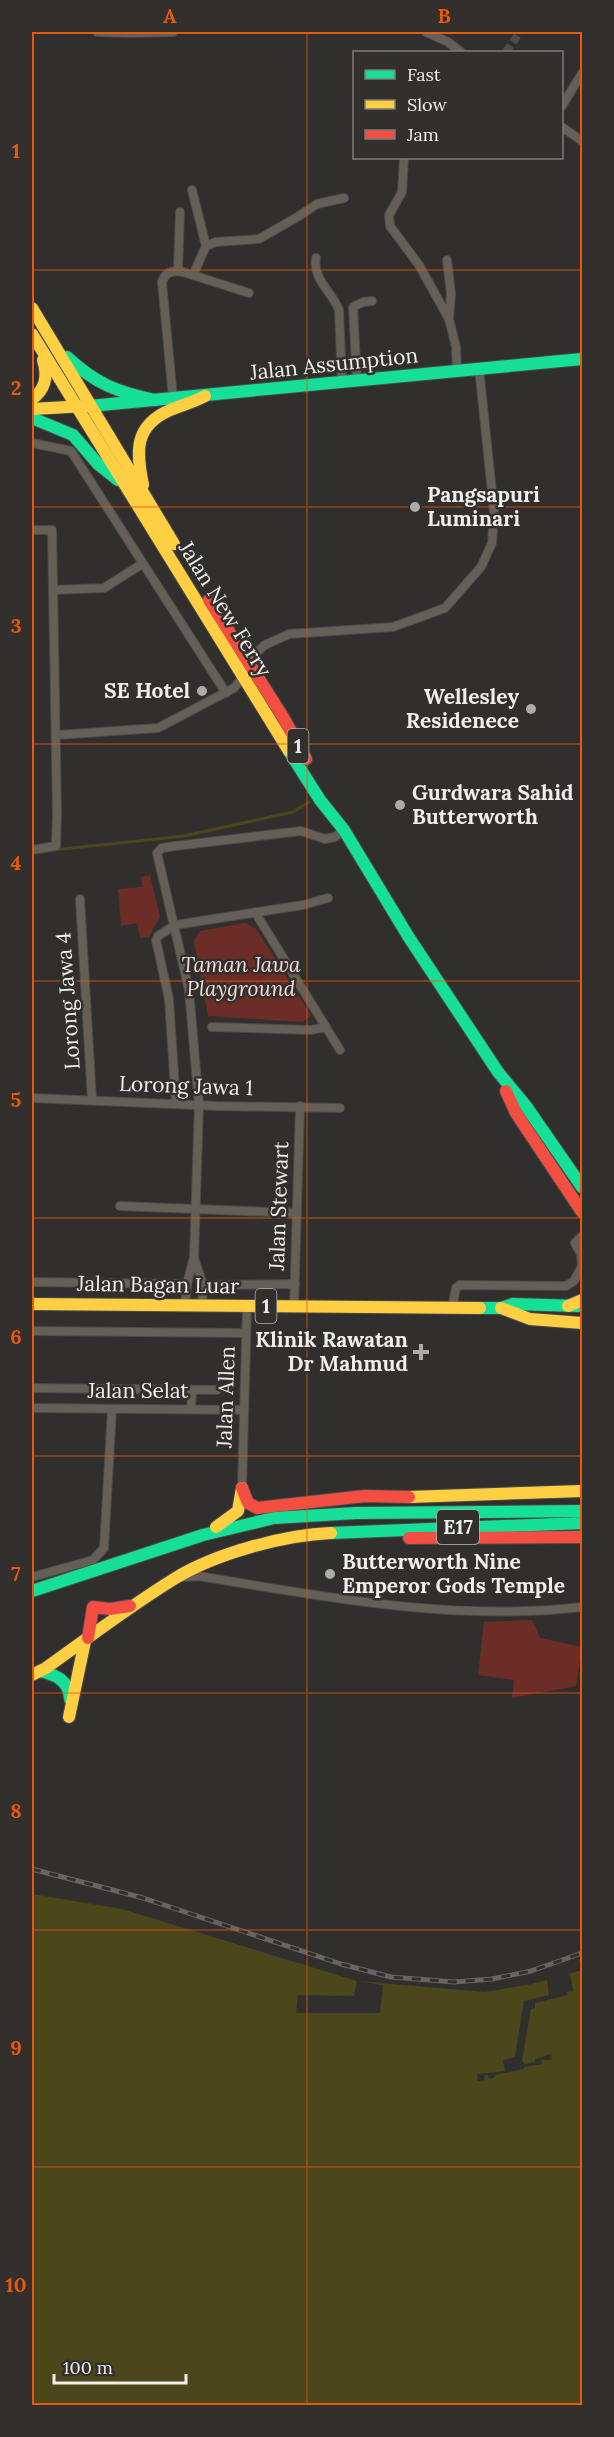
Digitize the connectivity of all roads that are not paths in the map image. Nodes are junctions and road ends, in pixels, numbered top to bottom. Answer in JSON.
{"nodes":[{"id":1,"x":97,"y":32,"type":"edge"},
{"id":2,"x":172,"y":32,"type":"edge"},
{"id":3,"x":426,"y":32,"type":"edge"},
{"id":4,"x":460,"y":51,"type":"edge"},
{"id":5,"x":582,"y":73,"type":"edge"},
{"id":6,"x":563,"y":102,"type":"edge"},
{"id":7,"x":563,"y":128,"type":"edge"},
{"id":8,"x":582,"y":141,"type":"edge"},
{"id":9,"x":404,"y":159,"type":"edge"},
{"id":10,"x":192,"y":190,"type":"dead end"},
{"id":11,"x":344,"y":198,"type":"dead end"},
{"id":12,"x":180,"y":212,"type":"dead end"},
{"id":13,"x":206,"y":246,"type":"junction"},
{"id":14,"x":316,"y":258,"type":"dead end"},
{"id":15,"x":447,"y":260,"type":"dead end"},
{"id":16,"x":178,"y":271,"type":"junction"},
{"id":17,"x":193,"y":275,"type":"junction"},
{"id":18,"x":249,"y":293,"type":"dead end"},
{"id":19,"x":372,"y":301,"type":"dead end"},
{"id":20,"x":32,"y":308,"type":"edge"},
{"id":21,"x":449,"y":319,"type":"junction"},
{"id":22,"x":32,"y":336,"type":"edge"},
{"id":23,"x":52,"y":343,"type":"junction"},
{"id":24,"x":582,"y":359,"type":"edge"},
{"id":25,"x":479,"y":368,"type":"junction"},
{"id":26,"x":457,"y":371,"type":"junction"},
{"id":27,"x":357,"y":382,"type":"junction"},
{"id":28,"x":342,"y":383,"type":"junction"},
{"id":29,"x":205,"y":396,"type":"junction"},
{"id":30,"x":173,"y":398,"type":"junction"},
{"id":31,"x":32,"y":399,"type":"edge"},
{"id":32,"x":155,"y":400,"type":"junction"},
{"id":33,"x":90,"y":406,"type":"junction"},
{"id":34,"x":76,"y":407,"type":"junction"},
{"id":35,"x":32,"y":409,"type":"edge"},
{"id":36,"x":32,"y":418,"type":"edge"},
{"id":37,"x":32,"y":443,"type":"edge"},
{"id":38,"x":132,"y":495,"type":"junction"},
{"id":39,"x":145,"y":495,"type":"junction"},
{"id":40,"x":32,"y":530,"type":"edge"},
{"id":41,"x":177,"y":560,"type":"junction"},
{"id":42,"x":142,"y":564,"type":"junction"},
{"id":43,"x":53,"y":590,"type":"junction"},
{"id":44,"x":250,"y":663,"type":"junction"},
{"id":45,"x":244,"y":676,"type":"junction"},
{"id":46,"x":225,"y":693,"type":"junction"},
{"id":47,"x":57,"y":735,"type":"junction"},
{"id":48,"x":344,"y":830,"type":"junction"},
{"id":49,"x":32,"y":850,"type":"edge"},
{"id":50,"x":328,"y":898,"type":"dead end"},
{"id":51,"x":80,"y":899,"type":"dead end"},
{"id":52,"x":255,"y":912,"type":"junction"},
{"id":53,"x":174,"y":925,"type":"junction"},
{"id":54,"x":212,"y":1027,"type":"dead end"},
{"id":55,"x":326,"y":1027,"type":"junction"},
{"id":56,"x":340,"y":1050,"type":"dead end"},
{"id":57,"x":498,"y":1072,"type":"junction"},
{"id":58,"x":32,"y":1098,"type":"edge"},
{"id":59,"x":93,"y":1100,"type":"junction"},
{"id":60,"x":176,"y":1104,"type":"junction"},
{"id":61,"x":199,"y":1105,"type":"junction"},
{"id":62,"x":300,"y":1106,"type":"junction"},
{"id":63,"x":340,"y":1108,"type":"dead end"},
{"id":64,"x":582,"y":1187,"type":"edge"},
{"id":65,"x":120,"y":1206,"type":"dead end"},
{"id":66,"x":195,"y":1209,"type":"junction"},
{"id":67,"x":582,"y":1212,"type":"edge"},
{"id":68,"x":297,"y":1213,"type":"junction"},
{"id":69,"x":582,"y":1236,"type":"edge"},
{"id":70,"x":194,"y":1257,"type":"junction"},
{"id":71,"x":582,"y":1266,"type":"edge"},
{"id":72,"x":32,"y":1282,"type":"edge"},
{"id":73,"x":186,"y":1284,"type":"junction"},
{"id":74,"x":295,"y":1284,"type":"junction"},
{"id":75,"x":203,"y":1285,"type":"junction"},
{"id":76,"x":582,"y":1300,"type":"edge"},
{"id":77,"x":32,"y":1304,"type":"edge"},
{"id":78,"x":185,"y":1305,"type":"junction"},
{"id":79,"x":202,"y":1305,"type":"junction"},
{"id":80,"x":247,"y":1306,"type":"junction"},
{"id":81,"x":294,"y":1306,"type":"junction"},
{"id":82,"x":568,"y":1306,"type":"junction"},
{"id":83,"x":582,"y":1306,"type":"edge"},
{"id":84,"x":452,"y":1308,"type":"junction"},
{"id":85,"x":501,"y":1308,"type":"junction"},
{"id":86,"x":582,"y":1323,"type":"edge"},
{"id":87,"x":32,"y":1331,"type":"edge"},
{"id":88,"x":246,"y":1333,"type":"junction"},
{"id":89,"x":32,"y":1388,"type":"edge"},
{"id":90,"x":192,"y":1390,"type":"junction"},
{"id":91,"x":217,"y":1390,"type":"dead end"},
{"id":92,"x":32,"y":1408,"type":"edge"},
{"id":93,"x":112,"y":1409,"type":"junction"},
{"id":94,"x":191,"y":1410,"type":"junction"},
{"id":95,"x":244,"y":1410,"type":"junction"},
{"id":96,"x":242,"y":1488,"type":"junction"},
{"id":97,"x":582,"y":1491,"type":"edge"},
{"id":98,"x":409,"y":1497,"type":"junction"},
{"id":99,"x":577,"y":1517,"type":"edge"},
{"id":100,"x":274,"y":1518,"type":"junction"},
{"id":101,"x":344,"y":1532,"type":"junction"},
{"id":102,"x":203,"y":1535,"type":"junction"},
{"id":103,"x":582,"y":1537,"type":"edge"},
{"id":104,"x":32,"y":1577,"type":"edge"},
{"id":105,"x":175,"y":1578,"type":"junction"},
{"id":106,"x":32,"y":1591,"type":"edge"},
{"id":107,"x":135,"y":1605,"type":"junction"},
{"id":108,"x":582,"y":1606,"type":"edge"},
{"id":109,"x":86,"y":1639,"type":"junction"},
{"id":110,"x":36,"y":1673,"type":"edge"}],
"edges":[{"from":1,"to":2,"type":"street"},
{"from":3,"to":4,"type":"street"},
{"from":5,"to":6,"type":"street"},
{"from":7,"to":8,"type":"street"},
{"from":9,"to":21,"type":"street"},
{"from":10,"to":13,"type":"street"},
{"from":11,"to":13,"type":"street"},
{"from":12,"to":16,"type":"street"},
{"from":13,"to":17,"type":"street"},
{"from":14,"to":28,"type":"street"},
{"from":15,"to":21,"type":"street"},
{"from":16,"to":17,"type":"street"},
{"from":16,"to":30,"type":"street"},
{"from":17,"to":18,"type":"street"},
{"from":19,"to":27,"type":"street"},
{"from":20,"to":23,"type":"main road","number":"1"},
{"from":21,"to":26,"type":"street"},
{"from":22,"to":31,"type":"main road"},
{"from":22,"to":34,"type":"main road","number":"1"},
{"from":23,"to":32,"type":"main road"},
{"from":23,"to":33,"type":"main road","number":"1"},
{"from":24,"to":25,"type":"main road","name":"Jalan Assumption"},
{"from":25,"to":26,"type":"main road","name":"Jalan Assumption"},
{"from":25,"to":44,"type":"street"},
{"from":26,"to":27,"type":"main road","name":"Jalan Assumption"},
{"from":27,"to":28,"type":"main road","name":"Jalan Assumption"},
{"from":28,"to":29,"type":"main road","name":"Jalan Assumption"},
{"from":29,"to":30,"type":"main road","name":"Jalan Assumption"},
{"from":29,"to":39,"type":"main road"},
{"from":30,"to":32,"type":"main road","name":"Jalan Assumption"},
{"from":32,"to":33,"type":"main road","name":"Jalan Assumption"},
{"from":33,"to":34,"type":"main road","name":"Jalan Assumption"},
{"from":33,"to":39,"type":"main road","name":"Jalan New Ferry","number":"1"},
{"from":34,"to":35,"type":"main road","name":"Jalan Assumption"},
{"from":34,"to":38,"type":"main road","name":"Jalan New Ferry","number":"1"},
{"from":36,"to":38,"type":"main road"},
{"from":37,"to":42,"type":"street","name":"Jalan New Ferry"},
{"from":38,"to":41,"type":"main road","name":"Jalan New Ferry","number":"1"},
{"from":39,"to":41,"type":"main road","name":"Jalan New Ferry","number":"1"},
{"from":40,"to":43,"type":"street"},
{"from":41,"to":44,"type":"main road","name":"Jalan New Ferry","number":"1"},
{"from":41,"to":45,"type":"main road","name":"Jalan New Ferry","number":"1"},
{"from":42,"to":43,"type":"street"},
{"from":42,"to":46,"type":"street","name":"Jalan New Ferry"},
{"from":43,"to":47,"type":"street"},
{"from":44,"to":45,"type":"street"},
{"from":44,"to":48,"type":"main road","name":"Jalan New Ferry","number":"1"},
{"from":45,"to":46,"type":"street"},
{"from":45,"to":48,"type":"main road","name":"Jalan New Ferry","number":"1"},
{"from":46,"to":47,"type":"street"},
{"from":47,"to":49,"type":"street"},
{"from":48,"to":53,"type":"street"},
{"from":48,"to":57,"type":"main road","name":"Jalan New Ferry","number":"1"},
{"from":50,"to":52,"type":"street"},
{"from":51,"to":59,"type":"street","name":"Lorong Jawa 4"},
{"from":52,"to":53,"type":"street"},
{"from":52,"to":55,"type":"street"},
{"from":53,"to":60,"type":"street"},
{"from":53,"to":61,"type":"street"},
{"from":54,"to":55,"type":"street"},
{"from":55,"to":56,"type":"street"},
{"from":57,"to":64,"type":"main road","name":"Jalan New Ferry","number":"1"},
{"from":57,"to":67,"type":"main road","name":"Jalan New Ferry","number":"1"},
{"from":58,"to":59,"type":"street","name":"Lorong Jawa 1"},
{"from":59,"to":60,"type":"street","name":"Lorong Jawa 1"},
{"from":60,"to":61,"type":"street","name":"Lorong Jawa 1"},
{"from":61,"to":62,"type":"street","name":"Lorong Jawa 1"},
{"from":61,"to":66,"type":"street"},
{"from":62,"to":63,"type":"street","name":"Lorong Jawa 1"},
{"from":62,"to":68,"type":"street","name":"Jalan Stewart"},
{"from":65,"to":66,"type":"street"},
{"from":66,"to":68,"type":"street"},
{"from":66,"to":70,"type":"street"},
{"from":68,"to":74,"type":"street","name":"Jalan Stewart"},
{"from":69,"to":71,"type":"street"},
{"from":70,"to":73,"type":"street"},
{"from":70,"to":75,"type":"street"},
{"from":71,"to":84,"type":"street"},
{"from":72,"to":73,"type":"street"},
{"from":73,"to":78,"type":"street"},
{"from":74,"to":75,"type":"street"},
{"from":74,"to":81,"type":"street","name":"Jalan Stewart"},
{"from":75,"to":79,"type":"street"},
{"from":76,"to":82,"type":"main road"},
{"from":77,"to":78,"type":"main road","name":"Jalan Bagan Luar","number":"1"},
{"from":78,"to":79,"type":"main road","name":"Jalan Bagan Luar","number":"1"},
{"from":79,"to":80,"type":"main road","name":"Jalan Bagan Luar","number":"1"},
{"from":80,"to":81,"type":"main road","name":"Jalan Bagan Luar","number":"1"},
{"from":80,"to":88,"type":"street","name":"Jalan Allen"},
{"from":81,"to":84,"type":"main road","name":"Jalan Bagan Luar","number":"1"},
{"from":82,"to":83,"type":"main road","name":"Jalan Bagan Luar","number":"1"},
{"from":82,"to":85,"type":"main road","name":"Jalan Bagan Luar","number":"1"},
{"from":84,"to":85,"type":"main road","name":"Jalan Bagan Luar","number":"1"},
{"from":85,"to":86,"type":"main road","name":"Jalan Bagan Luar","number":"1"},
{"from":87,"to":88,"type":"street"},
{"from":88,"to":95,"type":"street","name":"Jalan Allen"},
{"from":89,"to":90,"type":"street"},
{"from":90,"to":91,"type":"street"},
{"from":90,"to":94,"type":"street"},
{"from":92,"to":93,"type":"street","name":"Jalan Selat"},
{"from":93,"to":94,"type":"street","name":"Jalan Selat"},
{"from":93,"to":104,"type":"street"},
{"from":94,"to":95,"type":"street","name":"Jalan Selat"},
{"from":95,"to":96,"type":"street","name":"Jalan Allen"},
{"from":96,"to":98,"type":"main road"},
{"from":96,"to":102,"type":"main road"},
{"from":97,"to":98,"type":"main road"},
{"from":98,"to":100,"type":"main road"},
{"from":99,"to":100,"type":"main road","number":"E17"},
{"from":99,"to":101,"type":"main road","number":"E17"},
{"from":100,"to":102,"type":"main road","number":"E17"},
{"from":101,"to":103,"type":"main road"},
{"from":101,"to":105,"type":"main road","number":"E17"},
{"from":102,"to":106,"type":"main road","number":"E17"},
{"from":105,"to":107,"type":"main road","number":"E17"},
{"from":105,"to":108,"type":"street"},
{"from":107,"to":109,"type":"main road","number":"E17"},
{"from":107,"to":109,"type":"main road"},
{"from":109,"to":110,"type":"main road","number":"E17"},
{"from":109,"to":110,"type":"main road"}]}
